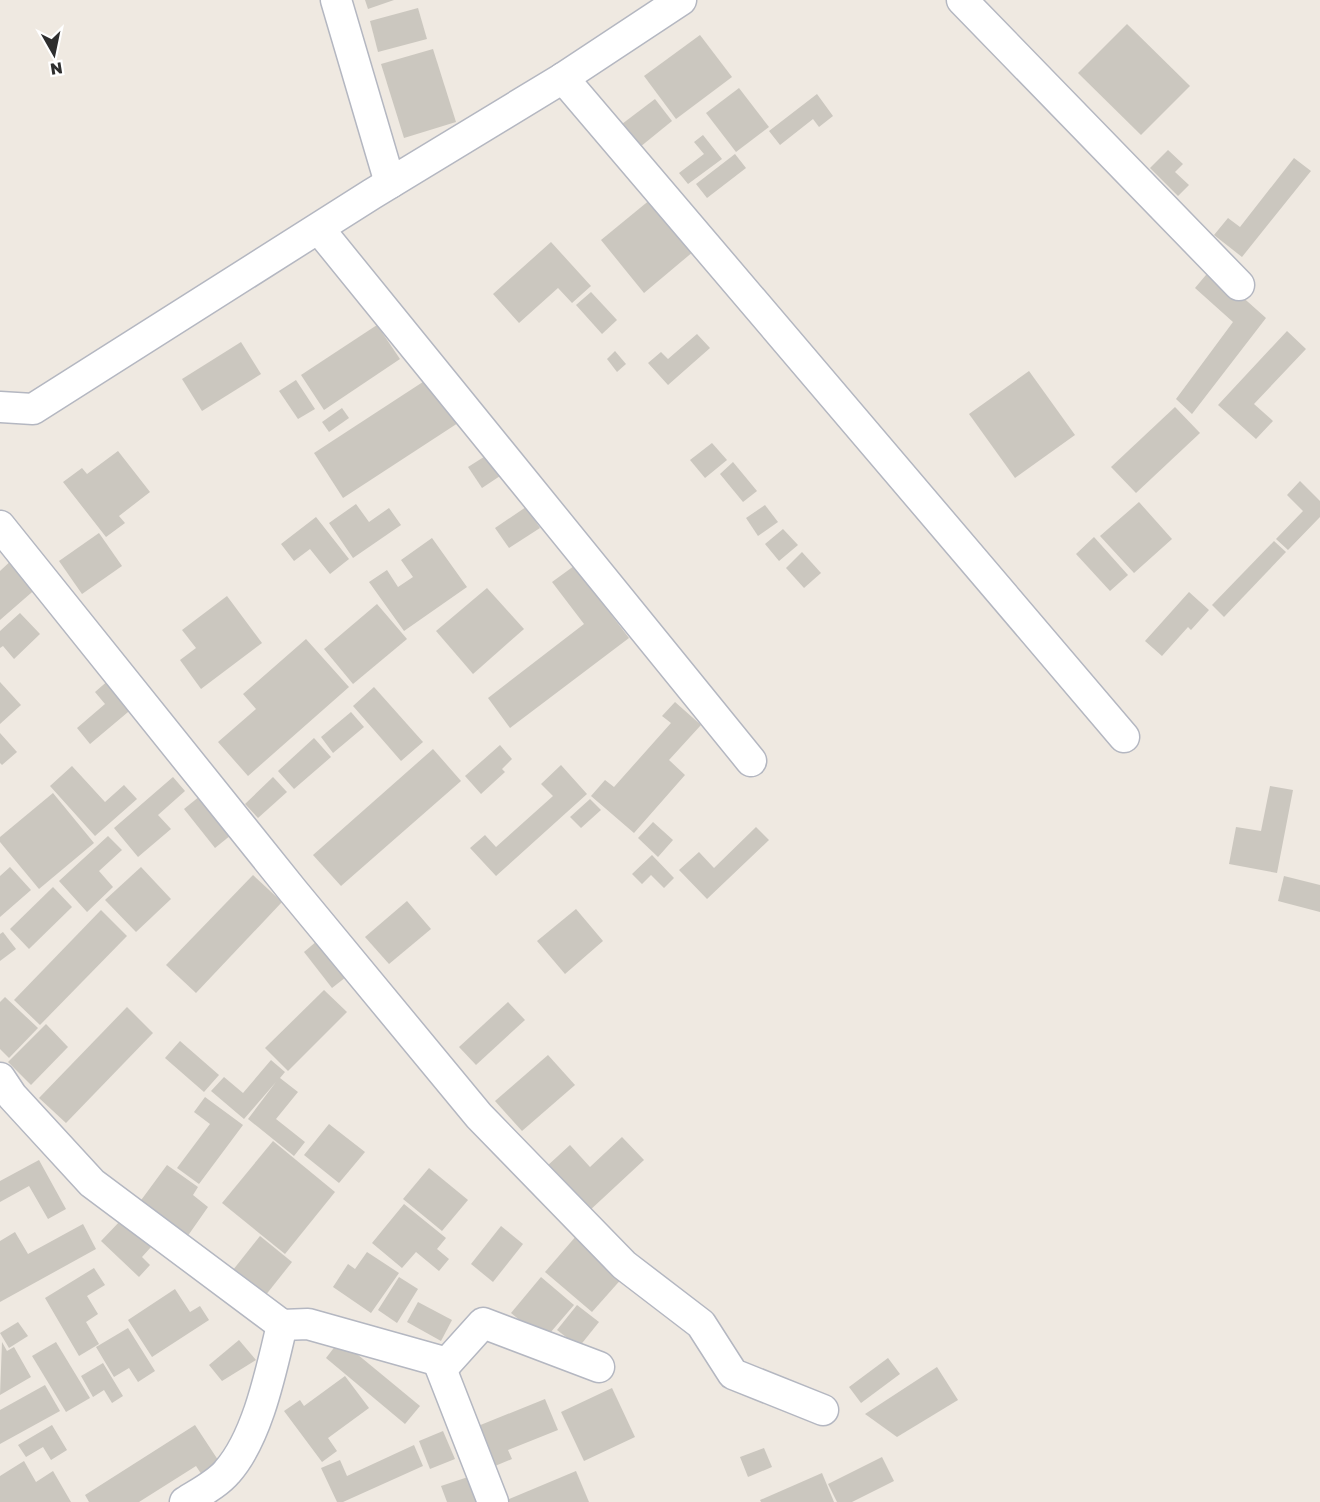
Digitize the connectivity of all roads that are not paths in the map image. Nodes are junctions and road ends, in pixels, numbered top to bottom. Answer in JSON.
{"nodes":[{"id":1,"x":336,"y":0,"type":"edge"},
{"id":2,"x":681,"y":0,"type":"edge"},
{"id":3,"x":962,"y":0,"type":"edge"},
{"id":4,"x":563,"y":78,"type":"junction"},
{"id":5,"x":390,"y":183,"type":"junction"},
{"id":6,"x":319,"y":229,"type":"junction"},
{"id":7,"x":1239,"y":285,"type":"dead end"},
{"id":8,"x":0,"y":407,"type":"edge"},
{"id":9,"x":0,"y":526,"type":"edge"},
{"id":10,"x":1124,"y":737,"type":"dead end"},
{"id":11,"x":751,"y":761,"type":"dead end"},
{"id":12,"x":0,"y":1078,"type":"edge"},
{"id":13,"x":282,"y":1325,"type":"junction"},
{"id":14,"x":438,"y":1361,"type":"junction"},
{"id":15,"x":599,"y":1367,"type":"dead end"},
{"id":16,"x":823,"y":1410,"type":"dead end"},
{"id":17,"x":185,"y":1502,"type":"edge"},
{"id":18,"x":494,"y":1502,"type":"edge"}],
"edges":[{"from":1,"to":5,"type":"street"},
{"from":2,"to":4,"type":"street"},
{"from":3,"to":7,"type":"street"},
{"from":4,"to":5,"type":"street"},
{"from":4,"to":10,"type":"street"},
{"from":5,"to":6,"type":"street"},
{"from":6,"to":8,"type":"street"},
{"from":6,"to":11,"type":"street"},
{"from":9,"to":16,"type":"street"},
{"from":12,"to":13,"type":"street"},
{"from":13,"to":14,"type":"street"},
{"from":13,"to":17,"type":"street"},
{"from":14,"to":15,"type":"street"},
{"from":14,"to":18,"type":"street"}]}
